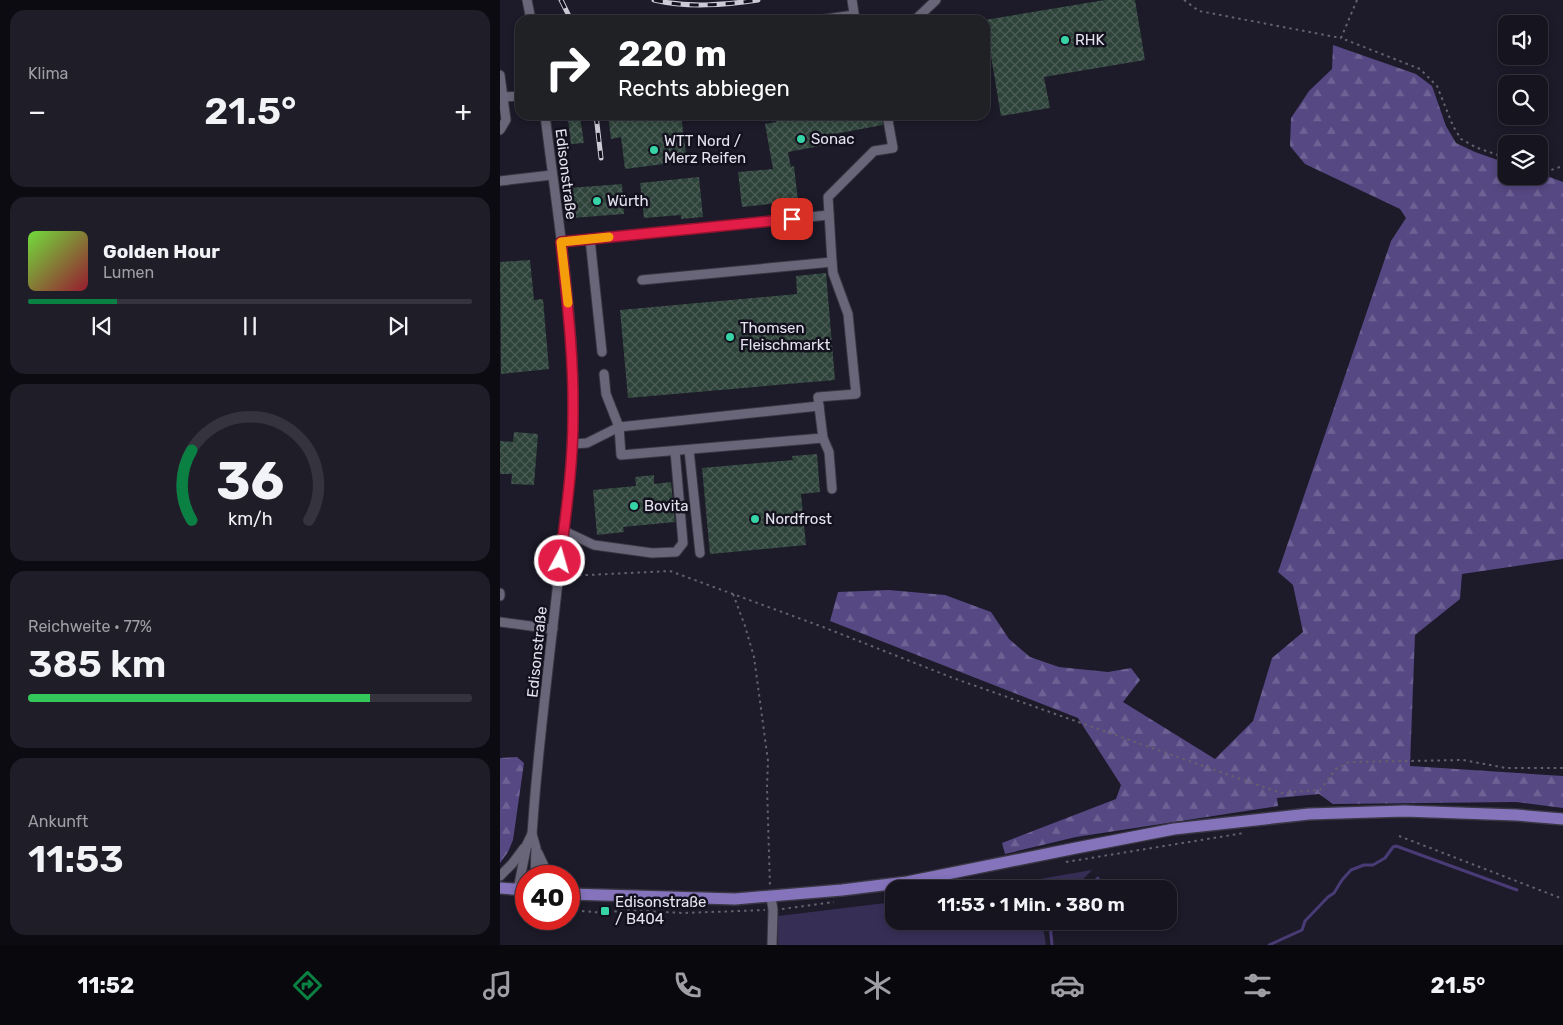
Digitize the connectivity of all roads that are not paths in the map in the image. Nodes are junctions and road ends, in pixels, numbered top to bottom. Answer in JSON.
{"nodes":[{"id":1,"x":527,"y":0,"type":"edge"},
{"id":2,"x":852,"y":0,"type":"edge"},
{"id":3,"x":936,"y":0,"type":"edge"},
{"id":4,"x":529,"y":15,"type":"edge"},
{"id":5,"x":854,"y":15,"type":"edge"},
{"id":6,"x":920,"y":15,"type":"edge"},
{"id":7,"x":500,"y":75,"type":"edge"},
{"id":8,"x":515,"y":97,"type":"edge"},
{"id":9,"x":504,"y":98,"type":"junction"},
{"id":10,"x":546,"y":120,"type":"edge"},
{"id":11,"x":888,"y":120,"type":"edge"},
{"id":12,"x":500,"y":130,"type":"edge"},
{"id":13,"x":552,"y":175,"type":"junction"},
{"id":14,"x":500,"y":181,"type":"edge"},
{"id":15,"x":829,"y":215,"type":"junction"},
{"id":16,"x":590,"y":239,"type":"junction"},
{"id":17,"x":561,"y":242,"type":"junction"},
{"id":18,"x":832,"y":262,"type":"junction"},
{"id":19,"x":642,"y":280,"type":"dead end"},
{"id":20,"x":602,"y":352,"type":"dead end"},
{"id":21,"x":604,"y":374,"type":"dead end"},
{"id":22,"x":819,"y":406,"type":"junction"},
{"id":23,"x":619,"y":427,"type":"junction"},
{"id":24,"x":823,"y":438,"type":"junction"},
{"id":25,"x":573,"y":444,"type":"junction"},
{"id":26,"x":689,"y":450,"type":"junction"},
{"id":27,"x":675,"y":451,"type":"junction"},
{"id":28,"x":832,"y":489,"type":"dead end"},
{"id":29,"x":564,"y":531,"type":"junction"},
{"id":30,"x":700,"y":552,"type":"dead end"},
{"id":31,"x":500,"y":622,"type":"edge"},
{"id":32,"x":553,"y":629,"type":"junction"},
{"id":33,"x":1563,"y":819,"type":"edge"},
{"id":34,"x":532,"y":834,"type":"junction"},
{"id":35,"x":527,"y":844,"type":"junction"},
{"id":36,"x":536,"y":848,"type":"junction"},
{"id":37,"x":525,"y":865,"type":"edge"},
{"id":38,"x":535,"y":865,"type":"edge"},
{"id":39,"x":544,"y":865,"type":"edge"},
{"id":40,"x":500,"y":876,"type":"edge"},
{"id":41,"x":500,"y":888,"type":"edge"},
{"id":42,"x":515,"y":889,"type":"edge"},
{"id":43,"x":580,"y":895,"type":"edge"},
{"id":44,"x":771,"y":897,"type":"junction"},
{"id":45,"x":772,"y":945,"type":"edge"}],
"edges":[{"from":1,"to":4,"type":"street"},
{"from":2,"to":5,"type":"street"},
{"from":3,"to":6,"type":"street"},
{"from":7,"to":9,"type":"street"},
{"from":8,"to":9,"type":"street"},
{"from":9,"to":12,"type":"street"},
{"from":10,"to":13,"type":"street","name":"Edisonstraße"},
{"from":11,"to":15,"type":"street"},
{"from":13,"to":14,"type":"street"},
{"from":13,"to":17,"type":"street","name":"Edisonstraße"},
{"from":15,"to":16,"type":"street"},
{"from":15,"to":18,"type":"street"},
{"from":16,"to":17,"type":"street"},
{"from":16,"to":20,"type":"street"},
{"from":17,"to":25,"type":"street","name":"Edisonstraße"},
{"from":18,"to":19,"type":"street"},
{"from":18,"to":22,"type":"street"},
{"from":21,"to":23,"type":"street"},
{"from":22,"to":23,"type":"street"},
{"from":22,"to":24,"type":"street"},
{"from":23,"to":25,"type":"street"},
{"from":23,"to":27,"type":"street"},
{"from":24,"to":26,"type":"street"},
{"from":24,"to":28,"type":"street"},
{"from":25,"to":29,"type":"street","name":"Edisonstraße"},
{"from":26,"to":27,"type":"street"},
{"from":26,"to":30,"type":"street"},
{"from":27,"to":29,"type":"street"},
{"from":29,"to":32,"type":"street","name":"Edisonstraße"},
{"from":31,"to":32,"type":"street"},
{"from":32,"to":34,"type":"street","name":"Edisonstraße"},
{"from":33,"to":44,"type":"main road"},
{"from":34,"to":35,"type":"street","name":"Edisonstraße"},
{"from":34,"to":36,"type":"street","name":"Edisonstraße"},
{"from":35,"to":37,"type":"street","name":"Edisonstraße"},
{"from":35,"to":40,"type":"street"},
{"from":36,"to":38,"type":"street","name":"Edisonstraße"},
{"from":36,"to":39,"type":"street"},
{"from":41,"to":42,"type":"main road"},
{"from":43,"to":44,"type":"main road"},
{"from":44,"to":45,"type":"street"}]}
